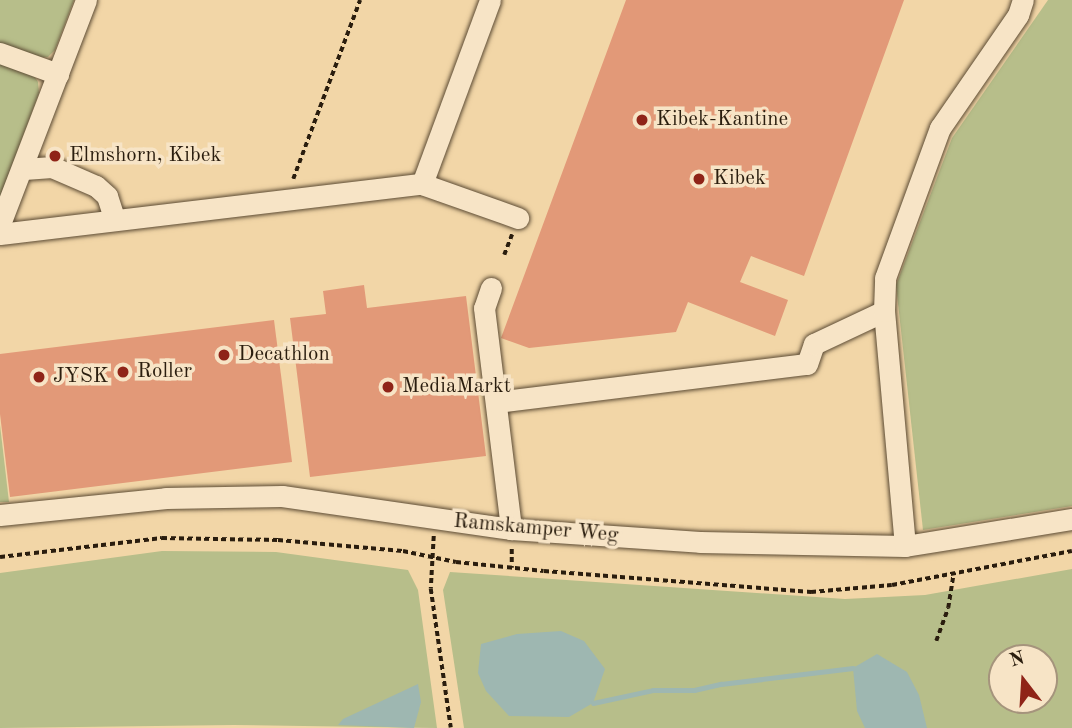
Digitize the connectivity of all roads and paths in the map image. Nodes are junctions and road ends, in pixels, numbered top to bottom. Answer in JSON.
{"nodes":[{"id":1,"x":86,"y":0,"type":"edge"},
{"id":2,"x":360,"y":0,"type":"edge"},
{"id":3,"x":490,"y":0,"type":"edge"},
{"id":4,"x":1023,"y":0,"type":"edge"},
{"id":5,"x":0,"y":53,"type":"edge"},
{"id":6,"x":58,"y":74,"type":"junction"},
{"id":7,"x":24,"y":169,"type":"junction"},
{"id":8,"x":293,"y":181,"type":"dead end"},
{"id":9,"x":422,"y":184,"type":"junction"},
{"id":10,"x":517,"y":218,"type":"dead end"},
{"id":11,"x":115,"y":220,"type":"junction"},
{"id":12,"x":0,"y":225,"type":"edge"},
{"id":13,"x":0,"y":234,"type":"edge"},
{"id":14,"x":491,"y":288,"type":"dead end"},
{"id":15,"x":884,"y":311,"type":"junction"},
{"id":16,"x":496,"y":402,"type":"junction"},
{"id":17,"x":0,"y":515,"type":"edge"},
{"id":18,"x":1072,"y":519,"type":"edge"},
{"id":19,"x":437,"y":520,"type":"junction"},
{"id":20,"x":511,"y":528,"type":"junction"},
{"id":21,"x":905,"y":547,"type":"junction"},
{"id":22,"x":1072,"y":551,"type":"edge"},
{"id":23,"x":0,"y":557,"type":"edge"},
{"id":24,"x":431,"y":557,"type":"junction"},
{"id":25,"x":954,"y":572,"type":"junction"},
{"id":26,"x":936,"y":641,"type":"dead end"},
{"id":27,"x":451,"y":728,"type":"edge"}],
"edges":[{"from":1,"to":6,"type":"street"},
{"from":2,"to":8,"type":"path"},
{"from":3,"to":9,"type":"street"},
{"from":4,"to":15,"type":"street"},
{"from":5,"to":6,"type":"street"},
{"from":6,"to":7,"type":"street"},
{"from":7,"to":11,"type":"street"},
{"from":7,"to":12,"type":"street"},
{"from":9,"to":10,"type":"street"},
{"from":9,"to":11,"type":"street"},
{"from":11,"to":13,"type":"street"},
{"from":14,"to":16,"type":"street"},
{"from":15,"to":16,"type":"street"},
{"from":15,"to":21,"type":"street"},
{"from":16,"to":20,"type":"street"},
{"from":17,"to":19,"type":"street","name":"Ramskamper Weg"},
{"from":18,"to":21,"type":"street","name":"Ramskamper Weg"},
{"from":19,"to":20,"type":"street","name":"Ramskamper Weg"},
{"from":19,"to":24,"type":"path"},
{"from":20,"to":21,"type":"street","name":"Ramskamper Weg"},
{"from":22,"to":25,"type":"path"},
{"from":23,"to":24,"type":"path"},
{"from":24,"to":25,"type":"path"},
{"from":24,"to":27,"type":"path"},
{"from":25,"to":26,"type":"path"}]}
